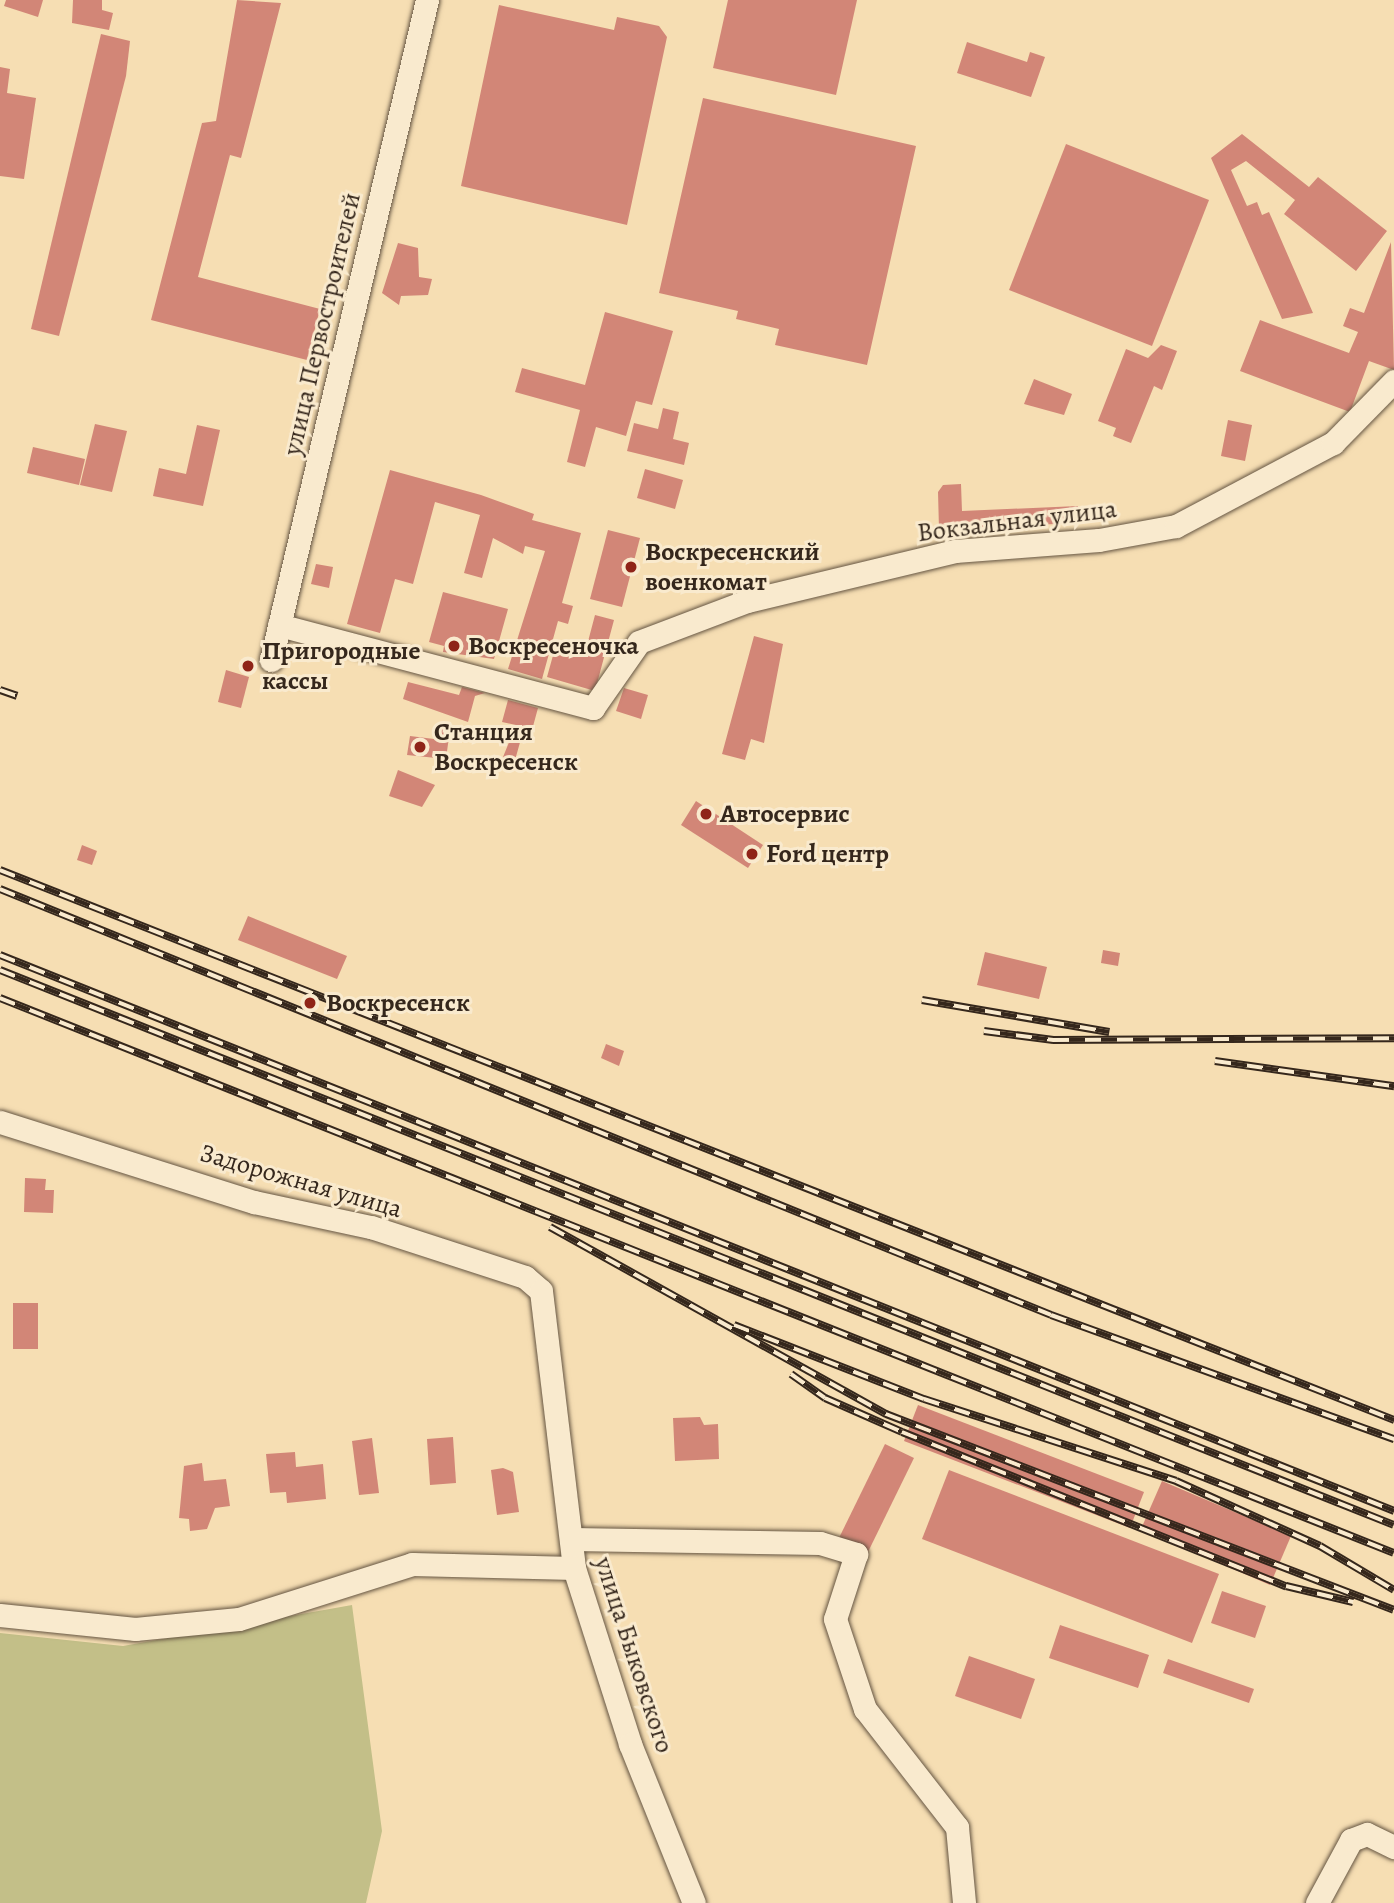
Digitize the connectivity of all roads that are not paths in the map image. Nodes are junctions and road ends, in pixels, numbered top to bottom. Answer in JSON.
{"nodes":[{"id":1,"x":426,"y":0,"type":"edge"},
{"id":2,"x":1394,"y":381,"type":"edge"},
{"id":3,"x":279,"y":625,"type":"junction"},
{"id":4,"x":271,"y":660,"type":"dead end"},
{"id":5,"x":0,"y":1122,"type":"edge"},
{"id":6,"x":541,"y":1291,"type":"joint"},
{"id":7,"x":572,"y":1539,"type":"junction"},
{"id":8,"x":574,"y":1568,"type":"junction"},
{"id":9,"x":0,"y":1615,"type":"edge"},
{"id":10,"x":1394,"y":1847,"type":"edge"},
{"id":11,"x":694,"y":1903,"type":"edge"},
{"id":12,"x":964,"y":1903,"type":"edge"},
{"id":13,"x":1317,"y":1903,"type":"edge"}],
"edges":[{"from":1,"to":3,"type":"street","name":"улица Первостроителей"},
{"from":2,"to":3,"type":"street","name":"Вокзальная улица"},
{"from":3,"to":4,"type":"street","name":"улица Первостроителей"},
{"from":5,"to":6,"type":"street","name":"Задорожная улица"},
{"from":6,"to":7,"type":"street","name":"улица Быковского"},
{"from":7,"to":8,"type":"street","name":"улица Быковского"},
{"from":7,"to":12,"type":"street"},
{"from":8,"to":9,"type":"street"},
{"from":8,"to":11,"type":"street","name":"улица Быковского"},
{"from":10,"to":13,"type":"street"}]}
